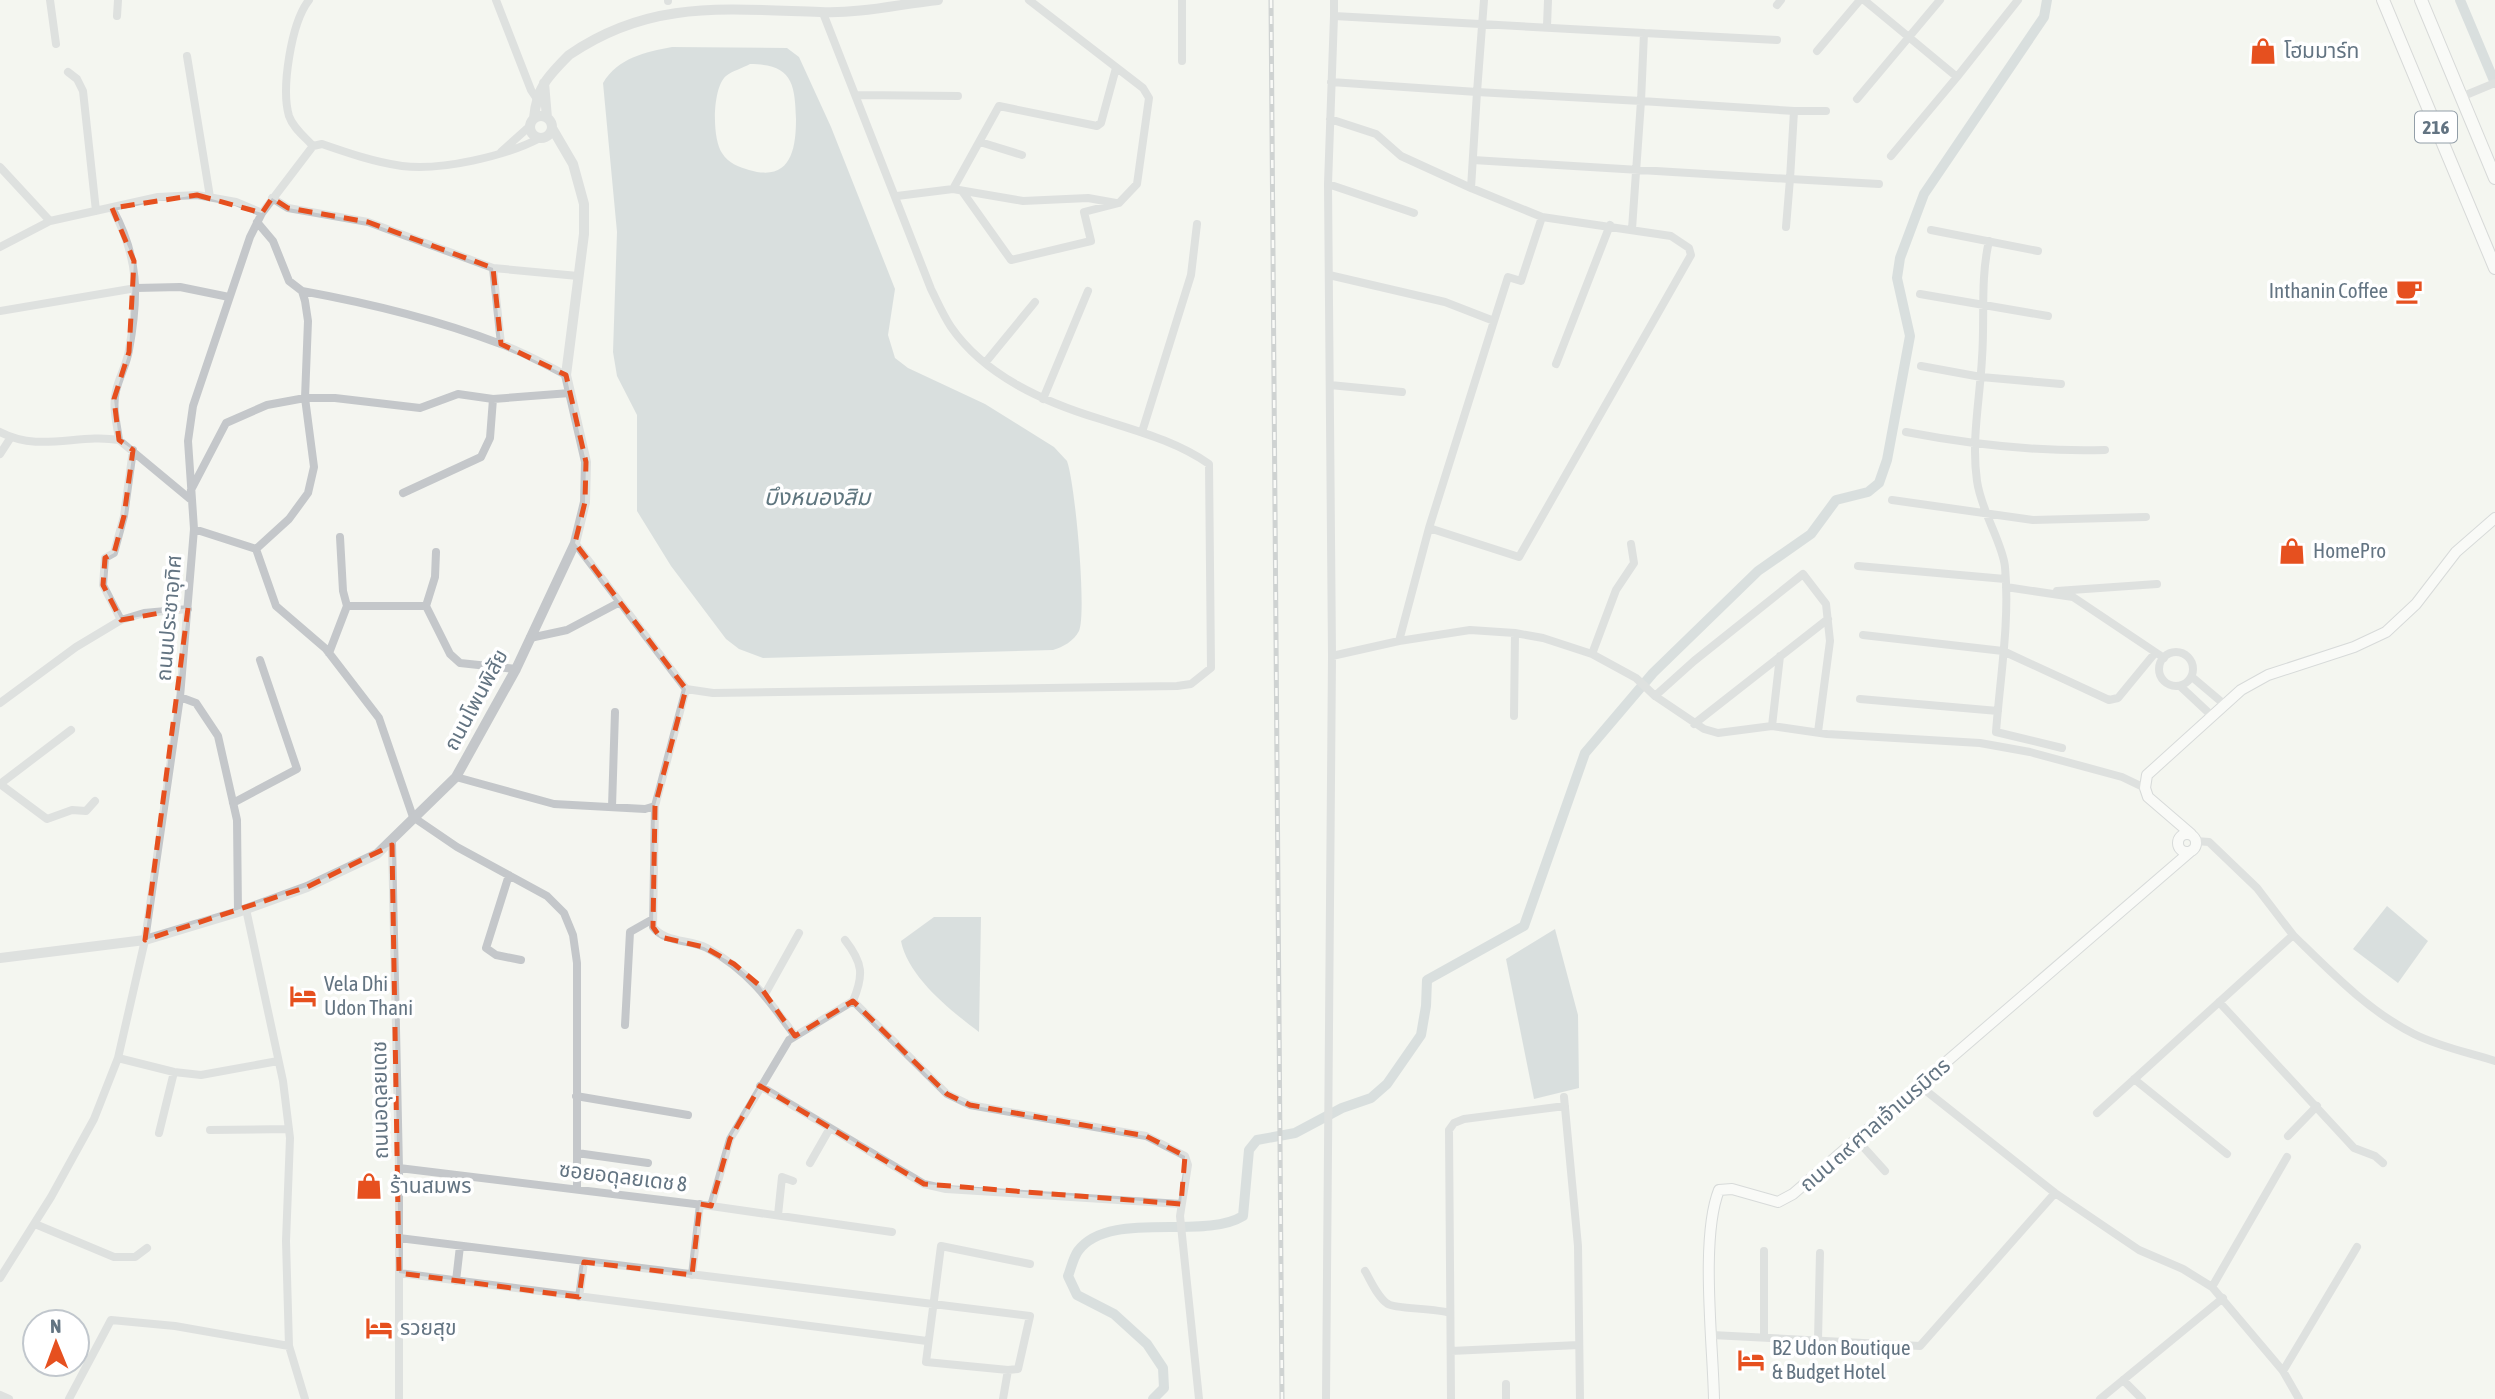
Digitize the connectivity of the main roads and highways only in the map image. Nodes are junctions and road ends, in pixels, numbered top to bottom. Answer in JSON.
{"nodes":[{"id":1,"x":2383,"y":0,"type":"edge"},
{"id":2,"x":2421,"y":0,"type":"edge"},
{"id":3,"x":2495,"y":178,"type":"edge"},
{"id":4,"x":2495,"y":268,"type":"edge"},
{"id":5,"x":2495,"y":518,"type":"edge"},
{"id":6,"x":1714,"y":1399,"type":"edge"}],
"edges":[{"from":1,"to":4,"type":"highway","number":"216"},
{"from":2,"to":3,"type":"highway","number":"216"},
{"from":5,"to":6,"type":"main road","name":"ถนน ๓๙ ศาลเจ้าเนรมิตร"}]}
